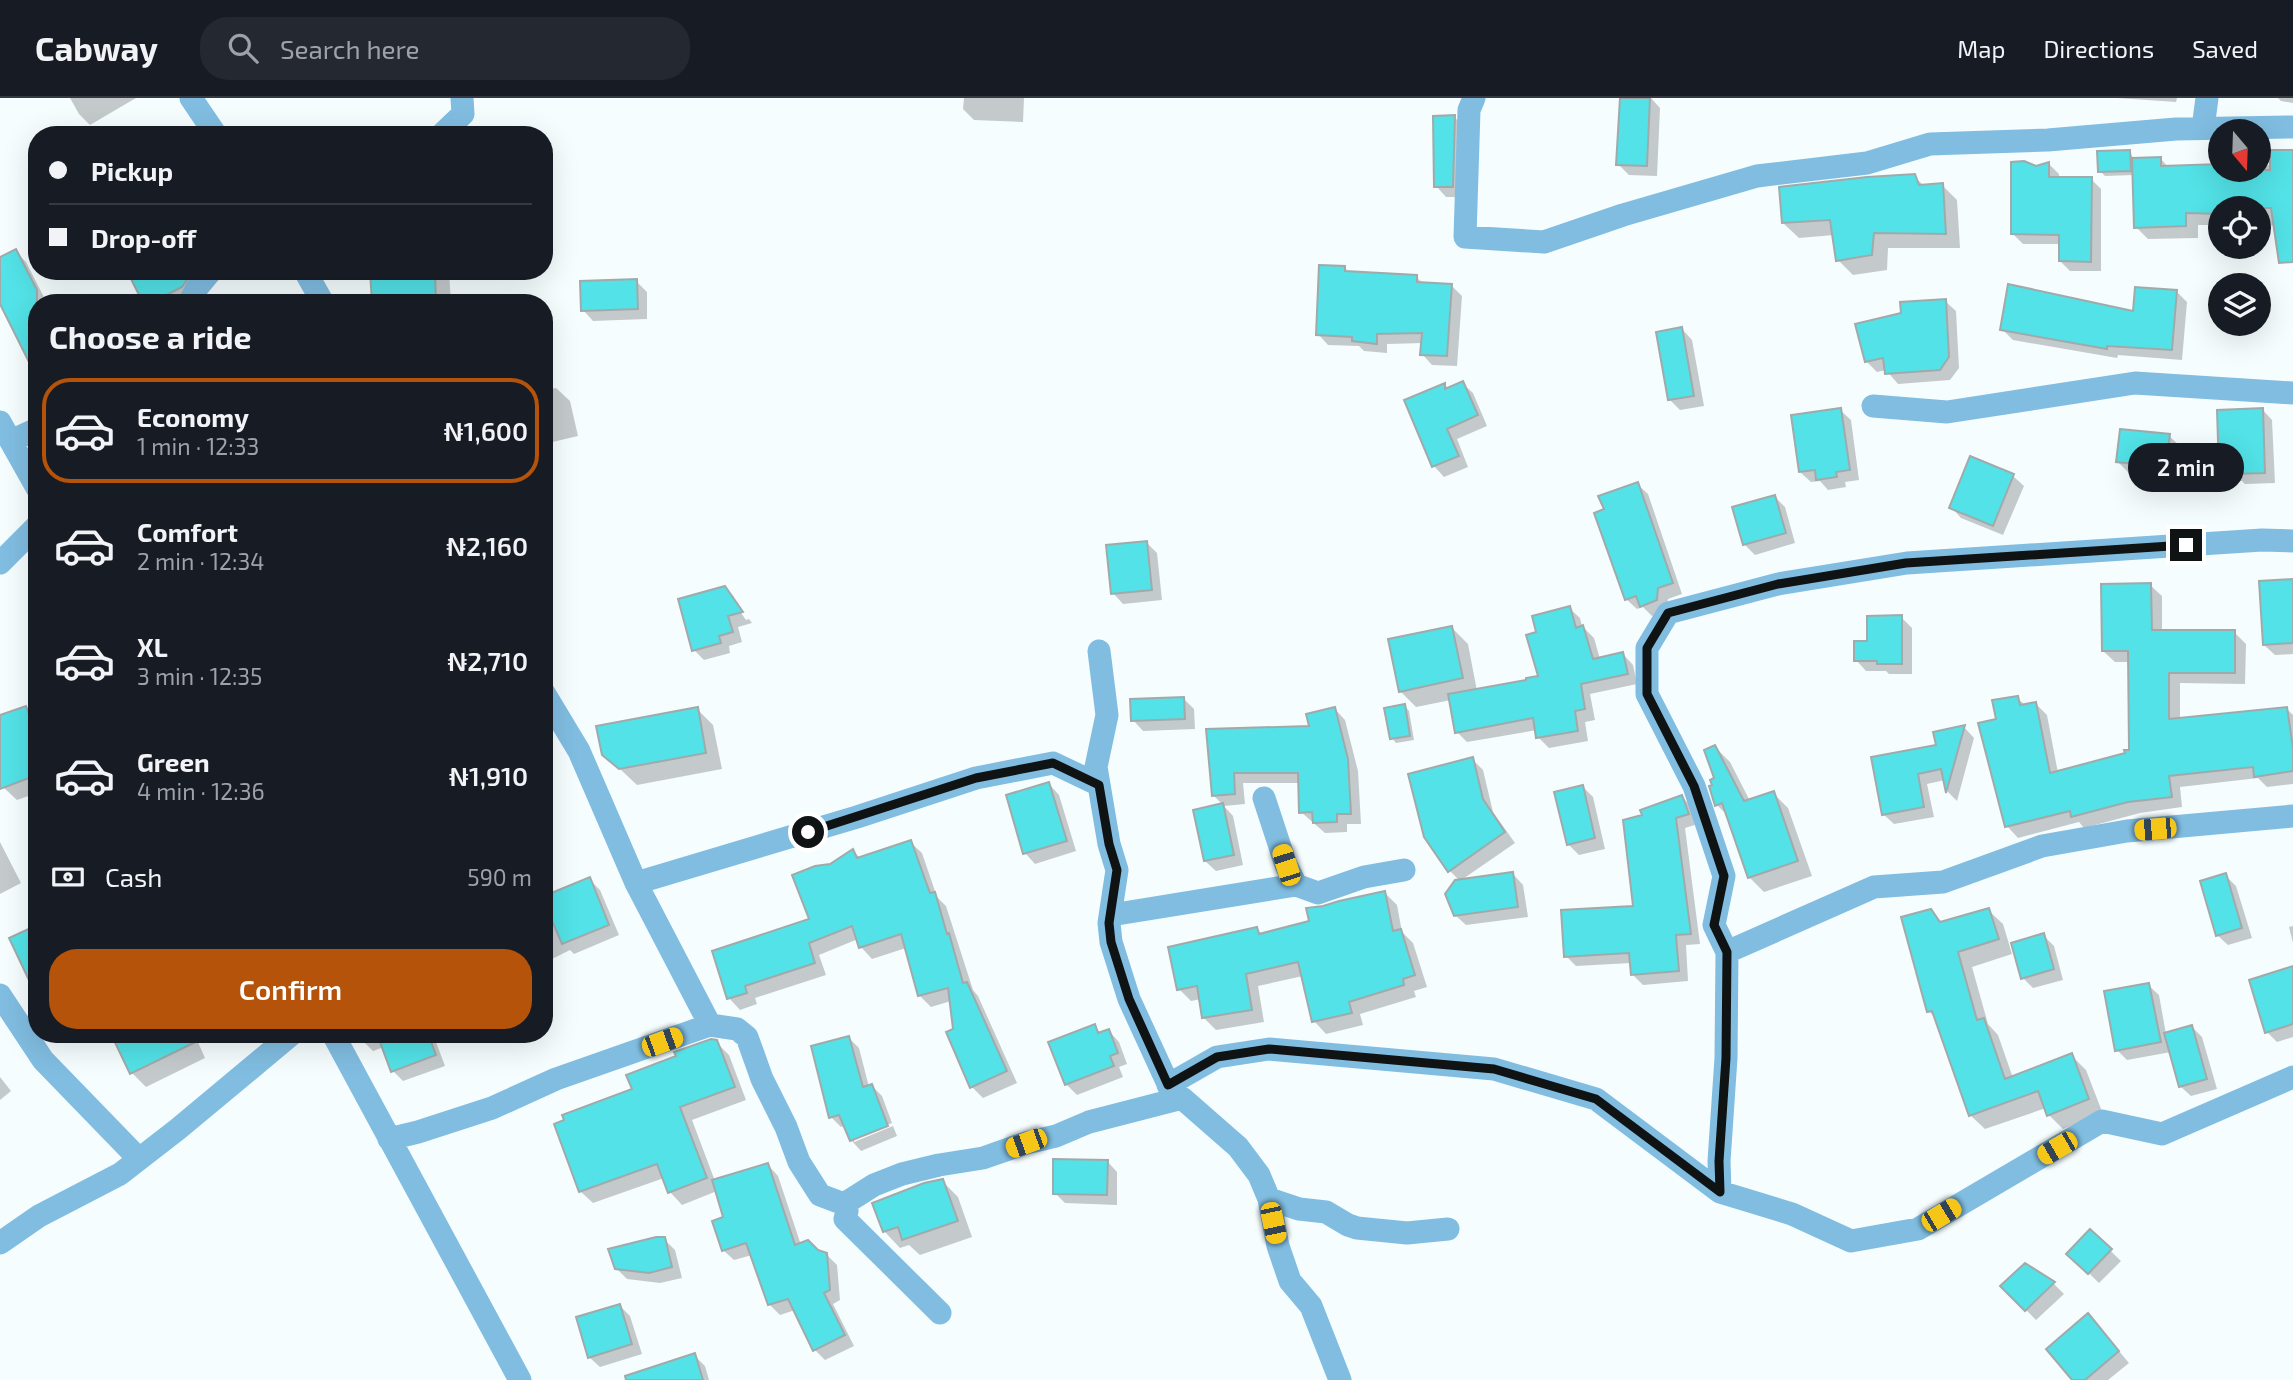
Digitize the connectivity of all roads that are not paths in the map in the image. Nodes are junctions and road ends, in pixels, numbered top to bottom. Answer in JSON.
{"nodes":[{"id":1,"x":191,"y":98,"type":"edge"},
{"id":2,"x":462,"y":98,"type":"edge"},
{"id":3,"x":1474,"y":98,"type":"edge"},
{"id":4,"x":2207,"y":98,"type":"edge"},
{"id":5,"x":210,"y":126,"type":"edge"},
{"id":6,"x":450,"y":126,"type":"edge"},
{"id":7,"x":2293,"y":127,"type":"edge"},
{"id":8,"x":2203,"y":128,"type":"junction"},
{"id":9,"x":2293,"y":393,"type":"edge"},
{"id":10,"x":1873,"y":406,"type":"dead end"},
{"id":11,"x":28,"y":430,"type":"edge"},
{"id":12,"x":6,"y":431,"type":"edge"},
{"id":13,"x":28,"y":471,"type":"edge"},
{"id":14,"x":28,"y":535,"type":"edge"},
{"id":15,"x":2293,"y":541,"type":"edge"},
{"id":16,"x":0,"y":563,"type":"edge"},
{"id":17,"x":1099,"y":651,"type":"dead end"},
{"id":18,"x":553,"y":708,"type":"edge"},
{"id":19,"x":1099,"y":785,"type":"junction"},
{"id":20,"x":1264,"y":798,"type":"dead end"},
{"id":21,"x":2293,"y":816,"type":"edge"},
{"id":22,"x":1404,"y":870,"type":"dead end"},
{"id":23,"x":636,"y":883,"type":"junction"},
{"id":24,"x":1296,"y":885,"type":"junction"},
{"id":25,"x":1111,"y":915,"type":"junction"},
{"id":26,"x":1727,"y":952,"type":"junction"},
{"id":27,"x":0,"y":995,"type":"edge"},
{"id":28,"x":710,"y":1025,"type":"junction"},
{"id":29,"x":28,"y":1037,"type":"edge"},
{"id":30,"x":32,"y":1043,"type":"edge"},
{"id":31,"x":281,"y":1043,"type":"edge"},
{"id":32,"x":338,"y":1043,"type":"edge"},
{"id":33,"x":2293,"y":1077,"type":"edge"},
{"id":34,"x":1172,"y":1093,"type":"junction"},
{"id":35,"x":389,"y":1139,"type":"junction"},
{"id":36,"x":139,"y":1159,"type":"junction"},
{"id":37,"x":1720,"y":1192,"type":"junction"},
{"id":38,"x":1269,"y":1199,"type":"junction"},
{"id":39,"x":844,"y":1204,"type":"junction"},
{"id":40,"x":1448,"y":1229,"type":"dead end"},
{"id":41,"x":0,"y":1242,"type":"edge"},
{"id":42,"x":940,"y":1313,"type":"dead end"},
{"id":43,"x":520,"y":1380,"type":"edge"},
{"id":44,"x":1340,"y":1380,"type":"edge"}],
"edges":[{"from":1,"to":5,"type":"street"},
{"from":2,"to":6,"type":"street"},
{"from":3,"to":8,"type":"street"},
{"from":4,"to":8,"type":"street"},
{"from":7,"to":8,"type":"street"},
{"from":9,"to":10,"type":"street"},
{"from":11,"to":12,"type":"street"},
{"from":12,"to":13,"type":"street"},
{"from":14,"to":16,"type":"street"},
{"from":15,"to":26,"type":"street"},
{"from":17,"to":19,"type":"street"},
{"from":18,"to":23,"type":"street"},
{"from":19,"to":23,"type":"street"},
{"from":19,"to":25,"type":"street"},
{"from":20,"to":24,"type":"street"},
{"from":21,"to":26,"type":"street"},
{"from":22,"to":24,"type":"street"},
{"from":23,"to":28,"type":"street"},
{"from":24,"to":25,"type":"street"},
{"from":25,"to":34,"type":"street"},
{"from":26,"to":37,"type":"street"},
{"from":27,"to":29,"type":"street"},
{"from":28,"to":35,"type":"street"},
{"from":28,"to":39,"type":"street"},
{"from":30,"to":36,"type":"street"},
{"from":31,"to":36,"type":"street"},
{"from":32,"to":35,"type":"street"},
{"from":33,"to":37,"type":"street"},
{"from":34,"to":37,"type":"street"},
{"from":34,"to":38,"type":"street"},
{"from":34,"to":39,"type":"street"},
{"from":35,"to":43,"type":"street"},
{"from":36,"to":41,"type":"street"},
{"from":38,"to":40,"type":"street"},
{"from":38,"to":44,"type":"street"},
{"from":39,"to":42,"type":"street"}]}
